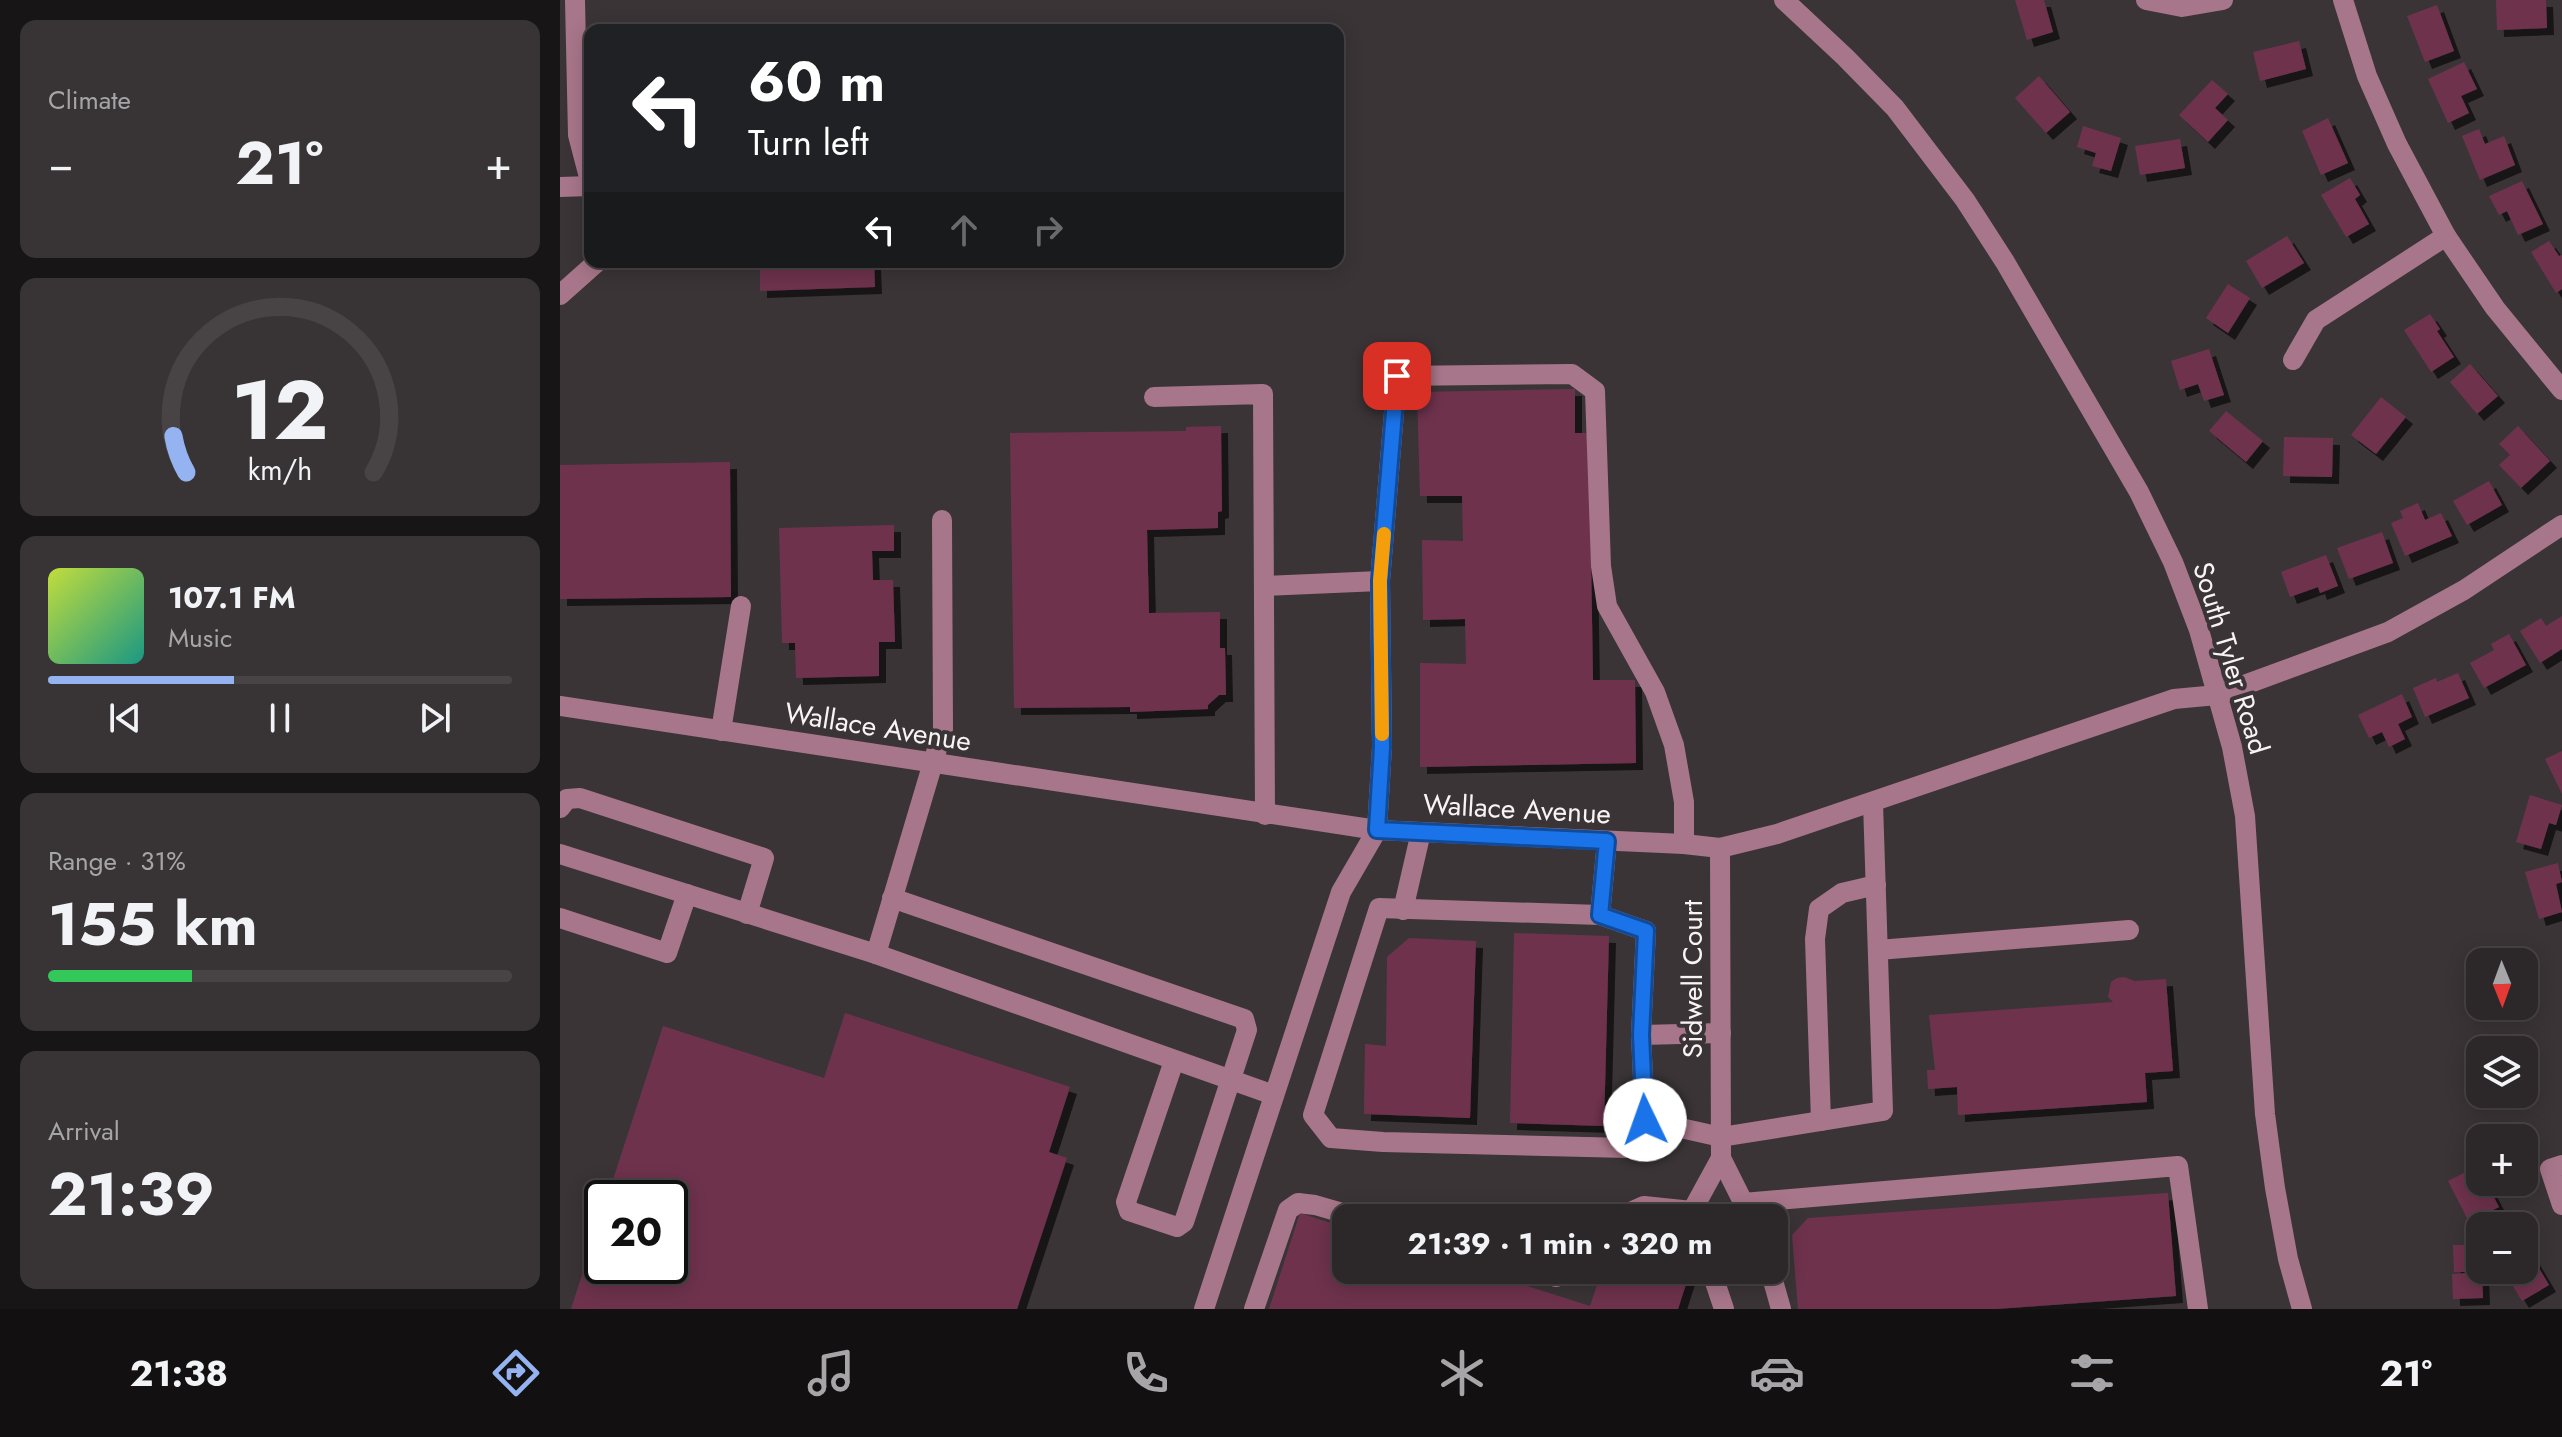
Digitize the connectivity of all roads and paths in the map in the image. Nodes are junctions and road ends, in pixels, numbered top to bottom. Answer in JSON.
{"nodes":[{"id":1,"x":575,"y":0,"type":"edge"},
{"id":2,"x":1784,"y":0,"type":"edge"},
{"id":3,"x":2146,"y":0,"type":"edge"},
{"id":4,"x":2223,"y":0,"type":"edge"},
{"id":5,"x":2343,"y":0,"type":"edge"},
{"id":6,"x":583,"y":44,"type":"edge"},
{"id":7,"x":568,"y":84,"type":"edge"},
{"id":8,"x":584,"y":160,"type":"edge"},
{"id":9,"x":584,"y":185,"type":"edge"},
{"id":10,"x":560,"y":187,"type":"edge"},
{"id":11,"x":2446,"y":236,"type":"junction"},
{"id":12,"x":590,"y":268,"type":"edge"},
{"id":13,"x":560,"y":295,"type":"edge"},
{"id":14,"x":2293,"y":360,"type":"dead end"},
{"id":15,"x":2562,"y":390,"type":"edge"},
{"id":16,"x":1154,"y":397,"type":"dead end"},
{"id":17,"x":942,"y":520,"type":"dead end"},
{"id":18,"x":2562,"y":525,"type":"edge"},
{"id":19,"x":1380,"y":581,"type":"junction"},
{"id":20,"x":1264,"y":586,"type":"junction"},
{"id":21,"x":741,"y":606,"type":"dead end"},
{"id":22,"x":2217,"y":695,"type":"junction"},
{"id":23,"x":560,"y":706,"type":"edge"},
{"id":24,"x":721,"y":731,"type":"junction"},
{"id":25,"x":931,"y":764,"type":"junction"},
{"id":26,"x":1873,"y":803,"type":"junction"},
{"id":27,"x":560,"y":808,"type":"edge"},
{"id":28,"x":1265,"y":815,"type":"junction"},
{"id":29,"x":1377,"y":830,"type":"junction"},
{"id":30,"x":1421,"y":832,"type":"junction"},
{"id":31,"x":1607,"y":841,"type":"junction"},
{"id":32,"x":1684,"y":844,"type":"junction"},
{"id":33,"x":1720,"y":848,"type":"junction"},
{"id":34,"x":560,"y":854,"type":"edge"},
{"id":35,"x":1876,"y":885,"type":"junction"},
{"id":36,"x":687,"y":894,"type":"junction"},
{"id":37,"x":892,"y":898,"type":"junction"},
{"id":38,"x":1403,"y":910,"type":"junction"},
{"id":39,"x":747,"y":914,"type":"junction"},
{"id":40,"x":1600,"y":915,"type":"junction"},
{"id":41,"x":560,"y":918,"type":"edge"},
{"id":42,"x":2129,"y":930,"type":"dead end"},
{"id":43,"x":1878,"y":950,"type":"junction"},
{"id":44,"x":876,"y":954,"type":"junction"},
{"id":45,"x":1721,"y":1033,"type":"junction"},
{"id":46,"x":1641,"y":1035,"type":"junction"},
{"id":47,"x":1174,"y":1061,"type":"junction"},
{"id":48,"x":1231,"y":1080,"type":"junction"},
{"id":49,"x":1274,"y":1095,"type":"junction"},
{"id":50,"x":1645,"y":1120,"type":"junction"},
{"id":51,"x":1821,"y":1121,"type":"junction"},
{"id":52,"x":1721,"y":1148,"type":"junction"},
{"id":53,"x":2556,"y":1167,"type":"edge"},
{"id":54,"x":1698,"y":1204,"type":"edge"},
{"id":55,"x":1744,"y":1204,"type":"edge"},
{"id":56,"x":2562,"y":1205,"type":"edge"},
{"id":57,"x":1788,"y":1206,"type":"edge"},
{"id":58,"x":1332,"y":1210,"type":"edge"},
{"id":59,"x":1716,"y":1284,"type":"edge"},
{"id":60,"x":1774,"y":1284,"type":"edge"},
{"id":61,"x":1204,"y":1309,"type":"edge"},
{"id":62,"x":1254,"y":1309,"type":"edge"},
{"id":63,"x":1724,"y":1309,"type":"edge"},
{"id":64,"x":1781,"y":1309,"type":"edge"},
{"id":65,"x":2198,"y":1309,"type":"edge"},
{"id":66,"x":2302,"y":1309,"type":"edge"}],
"edges":[{"from":1,"to":6,"type":"street"},
{"from":2,"to":22,"type":"street","name":"South Tyler Road"},
{"from":3,"to":4,"type":"street"},
{"from":5,"to":11,"type":"street"},
{"from":6,"to":7,"type":"street"},
{"from":7,"to":8,"type":"street"},
{"from":9,"to":10,"type":"street"},
{"from":11,"to":14,"type":"street"},
{"from":11,"to":15,"type":"street"},
{"from":12,"to":13,"type":"street"},
{"from":16,"to":20,"type":"street"},
{"from":17,"to":25,"type":"street"},
{"from":18,"to":22,"type":"street","name":"Wallace Avenue"},
{"from":19,"to":20,"type":"street"},
{"from":19,"to":29,"type":"street"},
{"from":19,"to":32,"type":"street"},
{"from":20,"to":28,"type":"street"},
{"from":21,"to":24,"type":"street"},
{"from":22,"to":26,"type":"street","name":"Wallace Avenue"},
{"from":22,"to":66,"type":"street","name":"South Tyler Road"},
{"from":23,"to":24,"type":"street","name":"Wallace Avenue"},
{"from":24,"to":25,"type":"street","name":"Wallace Avenue"},
{"from":25,"to":28,"type":"street","name":"Wallace Avenue"},
{"from":25,"to":37,"type":"street"},
{"from":26,"to":33,"type":"street","name":"Wallace Avenue"},
{"from":26,"to":35,"type":"street"},
{"from":27,"to":39,"type":"street"},
{"from":28,"to":29,"type":"street","name":"Wallace Avenue"},
{"from":29,"to":30,"type":"street","name":"Wallace Avenue"},
{"from":29,"to":49,"type":"street"},
{"from":30,"to":31,"type":"street","name":"Wallace Avenue"},
{"from":30,"to":38,"type":"street"},
{"from":31,"to":32,"type":"street","name":"Wallace Avenue"},
{"from":31,"to":40,"type":"street"},
{"from":32,"to":33,"type":"street","name":"Wallace Avenue"},
{"from":33,"to":45,"type":"street","name":"Sidwell Court"},
{"from":34,"to":36,"type":"street"},
{"from":35,"to":43,"type":"street"},
{"from":35,"to":51,"type":"street"},
{"from":36,"to":39,"type":"street"},
{"from":36,"to":41,"type":"street"},
{"from":37,"to":44,"type":"street"},
{"from":37,"to":48,"type":"street"},
{"from":38,"to":40,"type":"street"},
{"from":38,"to":50,"type":"street"},
{"from":39,"to":44,"type":"street"},
{"from":40,"to":46,"type":"street"},
{"from":42,"to":43,"type":"street"},
{"from":43,"to":51,"type":"street"},
{"from":44,"to":47,"type":"street"},
{"from":45,"to":46,"type":"street"},
{"from":45,"to":52,"type":"street","name":"Sidwell Court"},
{"from":46,"to":50,"type":"street"},
{"from":47,"to":48,"type":"street"},
{"from":47,"to":48,"type":"street"},
{"from":48,"to":49,"type":"street"},
{"from":49,"to":61,"type":"street"},
{"from":50,"to":52,"type":"street"},
{"from":51,"to":52,"type":"street"},
{"from":52,"to":54,"type":"street"},
{"from":52,"to":55,"type":"street"},
{"from":53,"to":56,"type":"street"},
{"from":57,"to":65,"type":"street"},
{"from":58,"to":62,"type":"street"},
{"from":59,"to":63,"type":"street"},
{"from":60,"to":64,"type":"street"}]}
